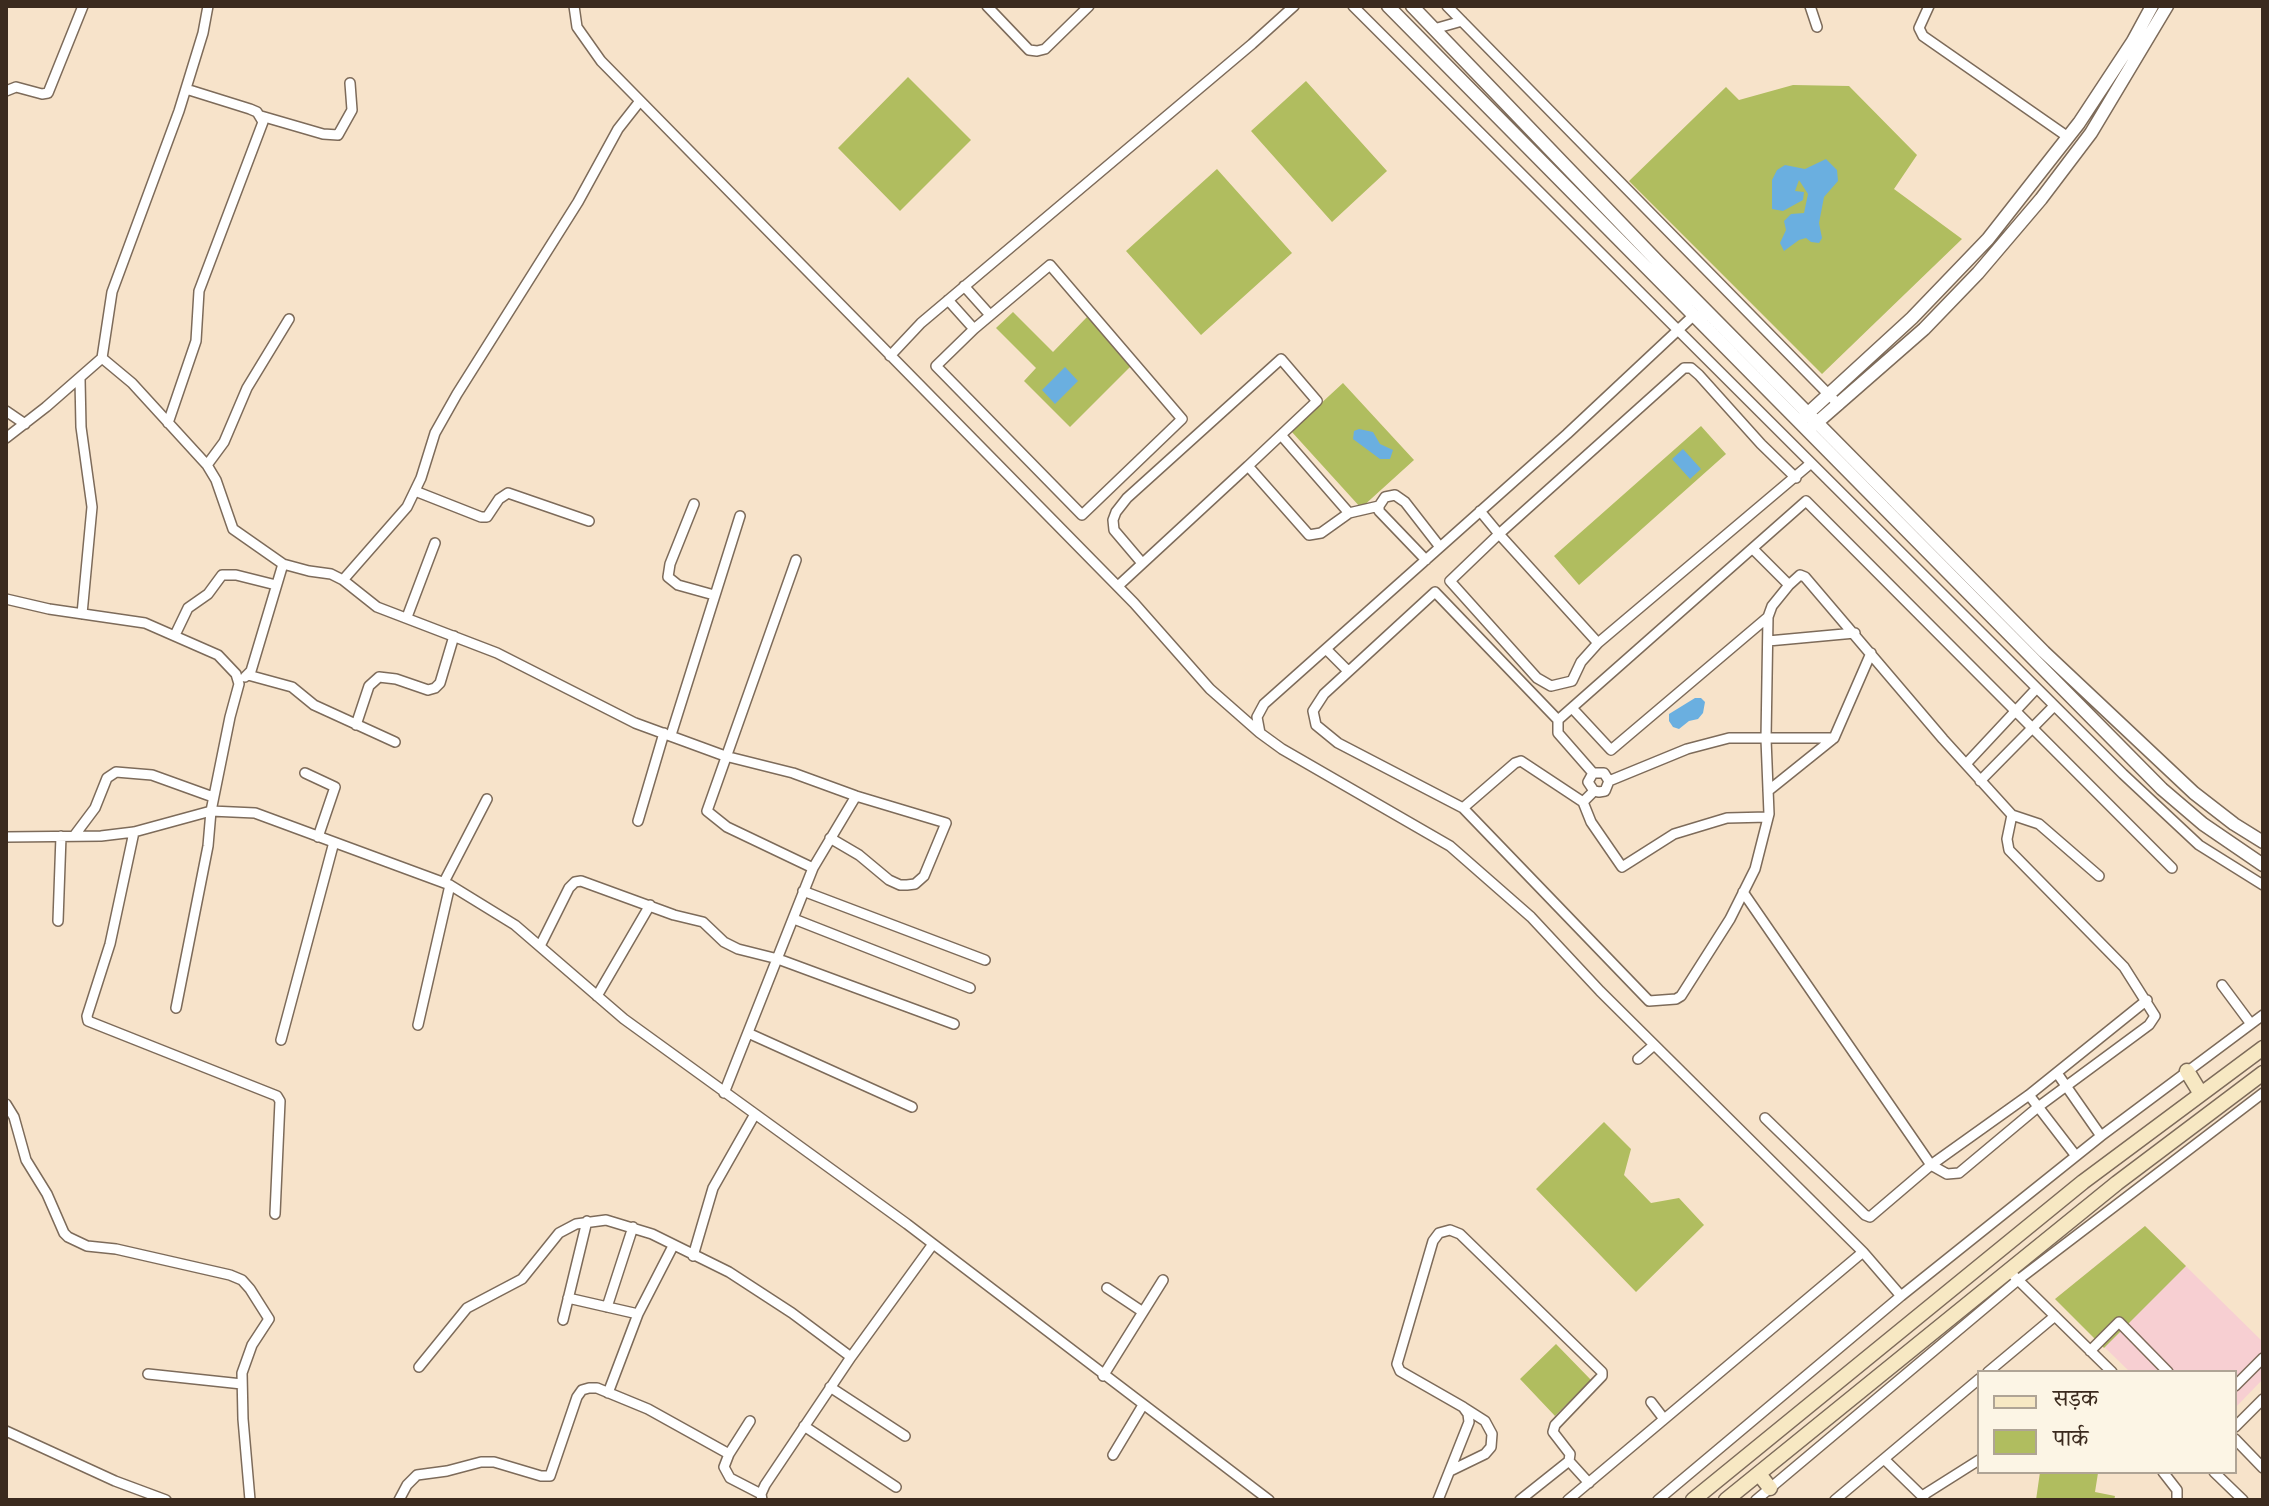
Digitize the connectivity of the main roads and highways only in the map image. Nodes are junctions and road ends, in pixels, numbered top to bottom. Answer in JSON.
{"nodes":[{"id":1,"x":2263,"y":1048,"type":"edge"},
{"id":2,"x":2187,"y":1071,"type":"road end"},
{"id":3,"x":2263,"y":1073,"type":"edge"},
{"id":4,"x":2201,"y":1094,"type":"junction"},
{"id":5,"x":1759,"y":1474,"type":"junction"},
{"id":6,"x":1770,"y":1488,"type":"road end"},
{"id":7,"x":1693,"y":1500,"type":"edge"},
{"id":8,"x":1726,"y":1500,"type":"edge"}],
"edges":[{"from":1,"to":4,"type":"main road"},
{"from":2,"to":4,"type":"main road"},
{"from":3,"to":5,"type":"main road"},
{"from":4,"to":7,"type":"main road"},
{"from":5,"to":6,"type":"main road"},
{"from":5,"to":8,"type":"main road"}]}
